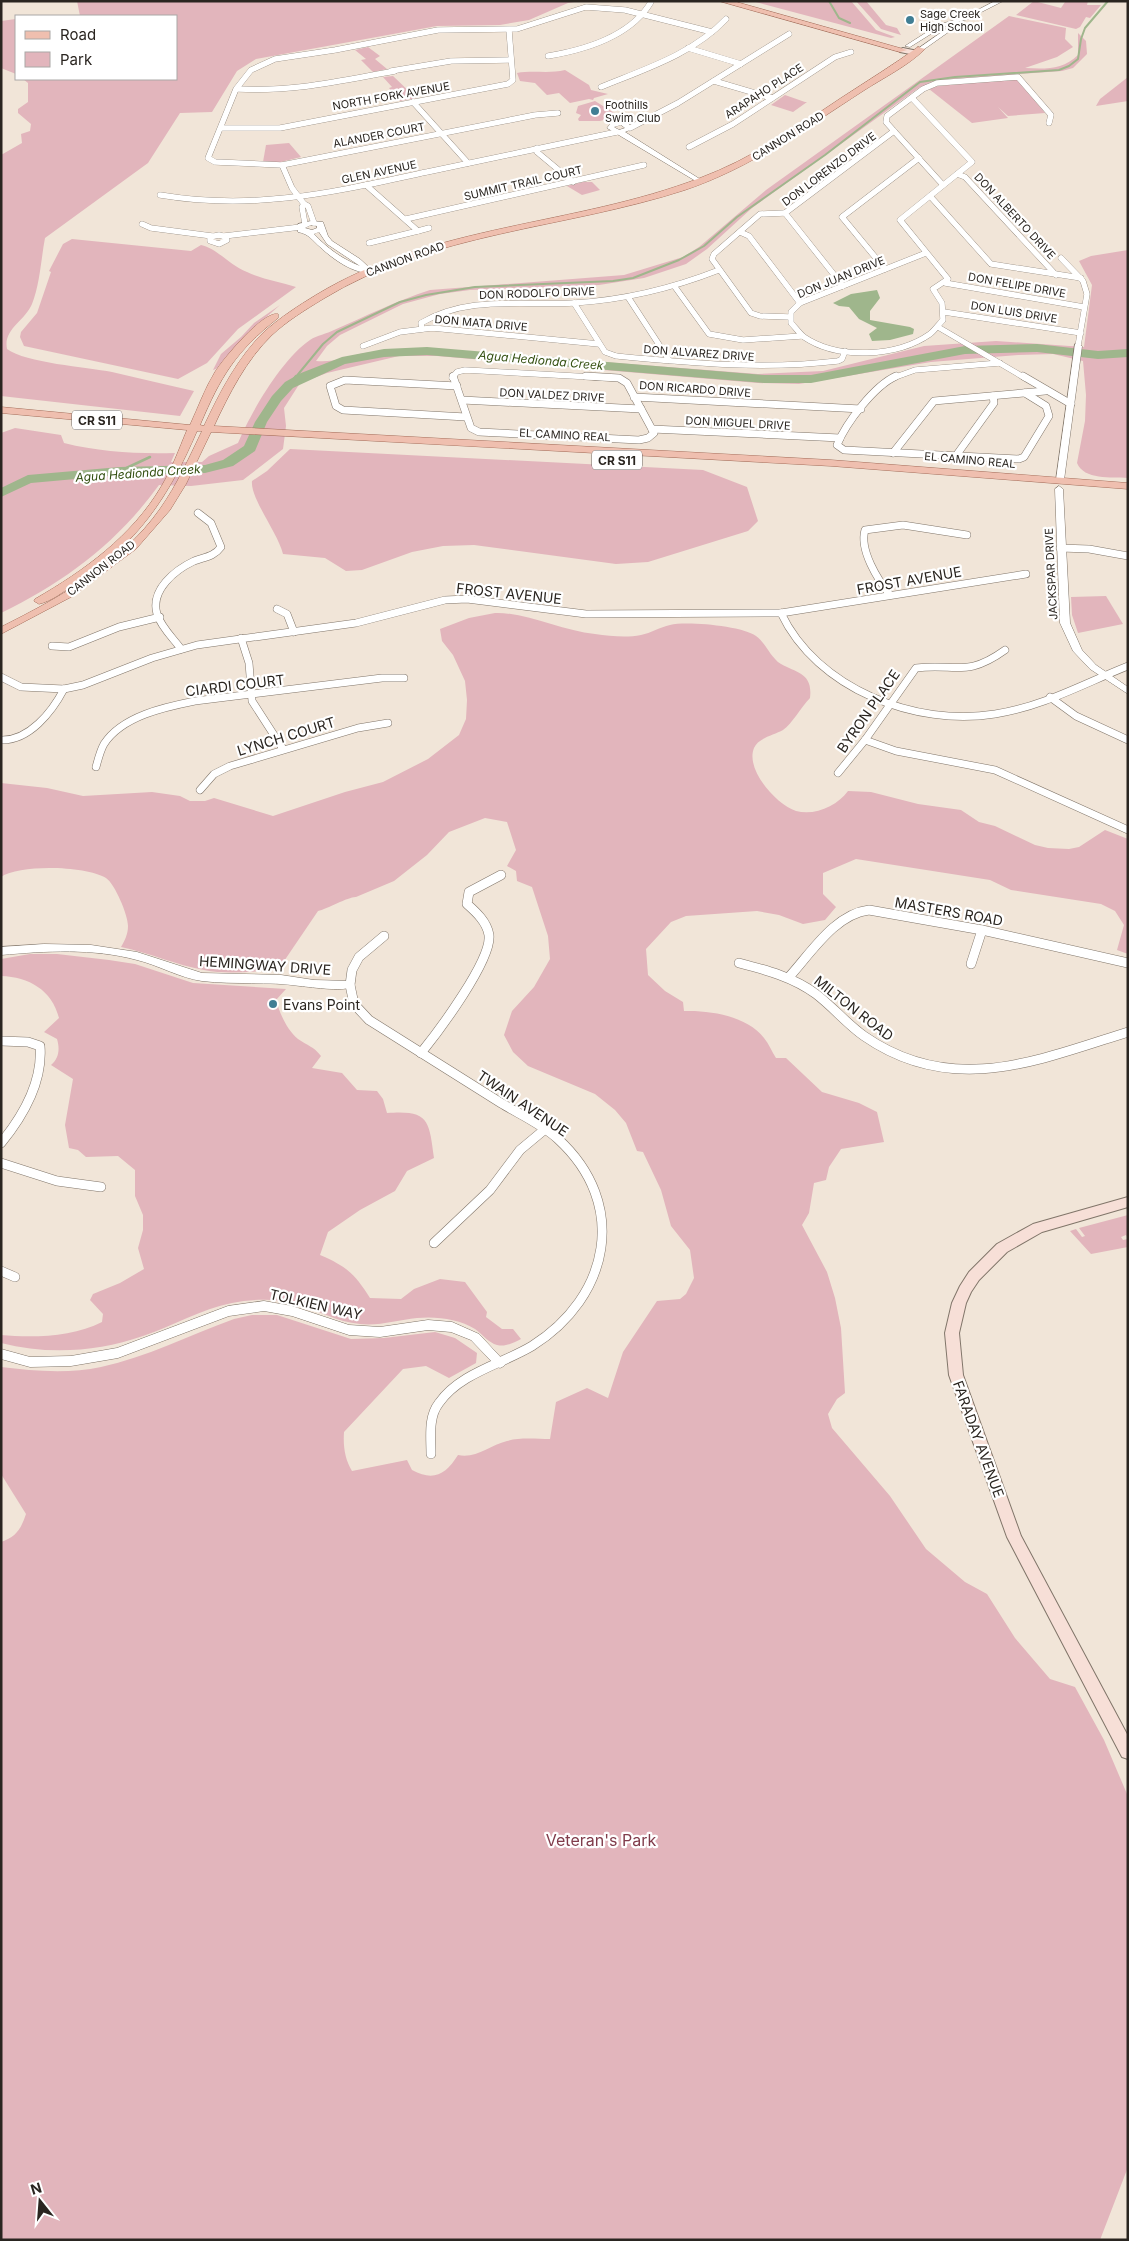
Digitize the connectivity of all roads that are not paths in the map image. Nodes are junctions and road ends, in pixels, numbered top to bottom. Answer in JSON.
{"nodes":[{"id":1,"x":722,"y":1,"type":"edge"},
{"id":2,"x":742,"y":1,"type":"edge"},
{"id":3,"x":1000,"y":1,"type":"edge"},
{"id":4,"x":651,"y":2,"type":"edge"},
{"id":5,"x":642,"y":16,"type":"junction"},
{"id":6,"x":966,"y":18,"type":"junction"},
{"id":7,"x":726,"y":19,"type":"dead end"},
{"id":8,"x":509,"y":30,"type":"junction"},
{"id":9,"x":712,"y":32,"type":"junction"},
{"id":10,"x":789,"y":34,"type":"dead end"},
{"id":11,"x":368,"y":43,"type":"joint"},
{"id":12,"x":350,"y":47,"type":"joint"},
{"id":13,"x":688,"y":48,"type":"junction"},
{"id":14,"x":905,"y":48,"type":"junction"},
{"id":15,"x":920,"y":49,"type":"junction"},
{"id":16,"x":850,"y":52,"type":"dead end"},
{"id":17,"x":548,"y":56,"type":"dead end"},
{"id":18,"x":511,"y":60,"type":"junction"},
{"id":19,"x":741,"y":64,"type":"junction"},
{"id":20,"x":396,"y":71,"type":"joint"},
{"id":21,"x":375,"y":75,"type":"joint"},
{"id":22,"x":714,"y":81,"type":"junction"},
{"id":23,"x":601,"y":87,"type":"dead end"},
{"id":24,"x":237,"y":89,"type":"junction"},
{"id":25,"x":772,"y":98,"type":"junction"},
{"id":26,"x":912,"y":98,"type":"junction"},
{"id":27,"x":413,"y":102,"type":"junction"},
{"id":28,"x":558,"y":112,"type":"dead end"},
{"id":29,"x":640,"y":121,"type":"junction"},
{"id":30,"x":622,"y":123,"type":"junction"},
{"id":31,"x":1049,"y":123,"type":"dead end"},
{"id":32,"x":221,"y":128,"type":"junction"},
{"id":33,"x":610,"y":128,"type":"junction"},
{"id":34,"x":629,"y":128,"type":"junction"},
{"id":35,"x":894,"y":131,"type":"junction"},
{"id":36,"x":618,"y":132,"type":"junction"},
{"id":37,"x":440,"y":133,"type":"junction"},
{"id":38,"x":600,"y":134,"type":"junction"},
{"id":39,"x":689,"y":147,"type":"dead end"},
{"id":40,"x":537,"y":148,"type":"junction"},
{"id":41,"x":918,"y":158,"type":"junction"},
{"id":42,"x":468,"y":163,"type":"junction"},
{"id":43,"x":282,"y":165,"type":"junction"},
{"id":44,"x":644,"y":165,"type":"dead end"},
{"id":45,"x":957,"y":174,"type":"junction"},
{"id":46,"x":698,"y":177,"type":"junction"},
{"id":47,"x":573,"y":182,"type":"junction"},
{"id":48,"x":366,"y":185,"type":"junction"},
{"id":49,"x":943,"y":185,"type":"junction"},
{"id":50,"x":160,"y":195,"type":"dead end"},
{"id":51,"x":930,"y":196,"type":"junction"},
{"id":52,"x":300,"y":199,"type":"junction"},
{"id":53,"x":304,"y":204,"type":"junction"},
{"id":54,"x":785,"y":213,"type":"junction"},
{"id":55,"x":406,"y":219,"type":"junction"},
{"id":56,"x":314,"y":223,"type":"junction"},
{"id":57,"x":142,"y":224,"type":"dead end"},
{"id":58,"x":304,"y":228,"type":"junction"},
{"id":59,"x":429,"y":228,"type":"dead end"},
{"id":60,"x":321,"y":229,"type":"junction"},
{"id":61,"x":418,"y":231,"type":"junction"},
{"id":62,"x":740,"y":232,"type":"junction"},
{"id":63,"x":369,"y":244,"type":"dead end"},
{"id":64,"x":926,"y":253,"type":"junction"},
{"id":65,"x":1061,"y":258,"type":"dead end"},
{"id":66,"x":362,"y":268,"type":"junction"},
{"id":67,"x":885,"y":269,"type":"junction"},
{"id":68,"x":719,"y":270,"type":"junction"},
{"id":69,"x":1056,"y":275,"type":"junction"},
{"id":70,"x":1081,"y":278,"type":"junction"},
{"id":71,"x":946,"y":283,"type":"junction"},
{"id":72,"x":843,"y":286,"type":"junction"},
{"id":73,"x":675,"y":287,"type":"junction"},
{"id":74,"x":628,"y":297,"type":"junction"},
{"id":75,"x":574,"y":303,"type":"junction"},
{"id":76,"x":800,"y":303,"type":"junction"},
{"id":77,"x":1084,"y":306,"type":"junction"},
{"id":78,"x":944,"y":312,"type":"junction"},
{"id":79,"x":790,"y":317,"type":"junction"},
{"id":80,"x":938,"y":327,"type":"junction"},
{"id":81,"x":422,"y":329,"type":"junction"},
{"id":82,"x":1081,"y":333,"type":"junction"},
{"id":83,"x":802,"y":336,"type":"junction"},
{"id":84,"x":968,"y":343,"type":"joint"},
{"id":85,"x":599,"y":344,"type":"junction"},
{"id":86,"x":363,"y":346,"type":"dead end"},
{"id":87,"x":1078,"y":346,"type":"joint"},
{"id":88,"x":845,"y":352,"type":"junction"},
{"id":89,"x":669,"y":360,"type":"junction"},
{"id":90,"x":1000,"y":363,"type":"junction"},
{"id":91,"x":457,"y":386,"type":"junction"},
{"id":92,"x":1045,"y":391,"type":"junction"},
{"id":93,"x":1025,"y":393,"type":"junction"},
{"id":94,"x":634,"y":396,"type":"junction"},
{"id":95,"x":993,"y":396,"type":"junction"},
{"id":96,"x":464,"y":403,"type":"junction"},
{"id":97,"x":1071,"y":404,"type":"junction"},
{"id":98,"x":861,"y":409,"type":"junction"},
{"id":99,"x":1,"y":410,"type":"edge"},
{"id":100,"x":641,"y":410,"type":"junction"},
{"id":101,"x":466,"y":417,"type":"junction"},
{"id":102,"x":1,"y":419,"type":"edge"},
{"id":103,"x":652,"y":428,"type":"junction"},
{"id":104,"x":191,"y":432,"type":"junction"},
{"id":105,"x":206,"y":433,"type":"junction"},
{"id":106,"x":840,"y":438,"type":"junction"},
{"id":107,"x":893,"y":453,"type":"junction"},
{"id":108,"x":956,"y":457,"type":"junction"},
{"id":109,"x":1060,"y":485,"type":"junction"},
{"id":110,"x":1128,"y":486,"type":"edge"},
{"id":111,"x":1128,"y":495,"type":"edge"},
{"id":112,"x":198,"y":513,"type":"dead end"},
{"id":113,"x":967,"y":535,"type":"dead end"},
{"id":114,"x":1060,"y":548,"type":"junction"},
{"id":115,"x":1128,"y":556,"type":"edge"},
{"id":116,"x":1026,"y":574,"type":"dead end"},
{"id":117,"x":890,"y":595,"type":"junction"},
{"id":118,"x":277,"y":608,"type":"dead end"},
{"id":119,"x":781,"y":614,"type":"junction"},
{"id":120,"x":160,"y":617,"type":"junction"},
{"id":121,"x":1,"y":621,"type":"edge"},
{"id":122,"x":1,"y":631,"type":"edge"},
{"id":123,"x":294,"y":632,"type":"junction"},
{"id":124,"x":242,"y":638,"type":"junction"},
{"id":125,"x":52,"y":646,"type":"dead end"},
{"id":126,"x":181,"y":649,"type":"junction"},
{"id":127,"x":1005,"y":650,"type":"dead end"},
{"id":128,"x":1128,"y":666,"type":"edge"},
{"id":129,"x":1103,"y":675,"type":"junction"},
{"id":130,"x":1,"y":677,"type":"edge"},
{"id":131,"x":404,"y":678,"type":"dead end"},
{"id":132,"x":64,"y":689,"type":"junction"},
{"id":133,"x":1128,"y":691,"type":"edge"},
{"id":134,"x":250,"y":694,"type":"junction"},
{"id":135,"x":1050,"y":697,"type":"junction"},
{"id":136,"x":890,"y":704,"type":"junction"},
{"id":137,"x":388,"y":723,"type":"dead end"},
{"id":138,"x":1,"y":740,"type":"edge"},
{"id":139,"x":865,"y":740,"type":"junction"},
{"id":140,"x":1128,"y":740,"type":"edge"},
{"id":141,"x":283,"y":749,"type":"junction"},
{"id":142,"x":96,"y":767,"type":"dead end"},
{"id":143,"x":838,"y":773,"type":"dead end"},
{"id":144,"x":200,"y":790,"type":"dead end"},
{"id":145,"x":1128,"y":830,"type":"edge"},
{"id":146,"x":501,"y":875,"type":"dead end"},
{"id":147,"x":982,"y":930,"type":"junction"},
{"id":148,"x":384,"y":936,"type":"dead end"},
{"id":149,"x":1,"y":951,"type":"edge"},
{"id":150,"x":739,"y":963,"type":"dead end"},
{"id":151,"x":1128,"y":963,"type":"edge"},
{"id":152,"x":971,"y":964,"type":"dead end"},
{"id":153,"x":790,"y":977,"type":"junction"},
{"id":154,"x":350,"y":985,"type":"junction"},
{"id":155,"x":1128,"y":1032,"type":"edge"},
{"id":156,"x":1,"y":1041,"type":"edge"},
{"id":157,"x":421,"y":1052,"type":"junction"},
{"id":158,"x":544,"y":1130,"type":"junction"},
{"id":159,"x":1,"y":1143,"type":"edge"},
{"id":160,"x":1,"y":1163,"type":"edge"},
{"id":161,"x":102,"y":1187,"type":"dead end"},
{"id":162,"x":1128,"y":1202,"type":"edge"},
{"id":163,"x":434,"y":1243,"type":"dead end"},
{"id":164,"x":1,"y":1271,"type":"edge"},
{"id":165,"x":15,"y":1277,"type":"dead end"},
{"id":166,"x":1,"y":1354,"type":"edge"},
{"id":167,"x":500,"y":1363,"type":"junction"},
{"id":168,"x":431,"y":1454,"type":"dead end"},
{"id":169,"x":1128,"y":1752,"type":"edge"}],
"edges":[{"from":1,"to":14,"type":"main road"},
{"from":2,"to":14,"type":"main road"},
{"from":3,"to":6,"type":"street"},
{"from":4,"to":5,"type":"street"},
{"from":5,"to":8,"type":"street"},
{"from":5,"to":9,"type":"street"},
{"from":5,"to":17,"type":"street"},
{"from":6,"to":14,"type":"street"},
{"from":6,"to":15,"type":"street"},
{"from":7,"to":9,"type":"street"},
{"from":8,"to":11,"type":"street"},
{"from":8,"to":18,"type":"street","name":"NORTH FORK AVENUE"},
{"from":9,"to":13,"type":"street"},
{"from":10,"to":19,"type":"street"},
{"from":11,"to":12,"type":"street"},
{"from":12,"to":24,"type":"street"},
{"from":13,"to":19,"type":"street"},
{"from":13,"to":23,"type":"street"},
{"from":14,"to":15,"type":"main road"},
{"from":14,"to":46,"type":"main road","name":"CANNON ROAD"},
{"from":15,"to":46,"type":"main road","name":"CANNON ROAD"},
{"from":16,"to":25,"type":"street","name":"ARAPAHO PLACE"},
{"from":18,"to":20,"type":"street"},
{"from":18,"to":27,"type":"street","name":"NORTH FORK AVENUE"},
{"from":19,"to":22,"type":"street"},
{"from":20,"to":21,"type":"street"},
{"from":21,"to":24,"type":"street"},
{"from":22,"to":25,"type":"street"},
{"from":22,"to":29,"type":"street"},
{"from":24,"to":32,"type":"street"},
{"from":25,"to":39,"type":"street","name":"ARAPAHO PLACE"},
{"from":26,"to":31,"type":"street"},
{"from":26,"to":35,"type":"street","name":"DON LORENZO DRIVE"},
{"from":26,"to":45,"type":"street"},
{"from":27,"to":32,"type":"street","name":"NORTH FORK AVENUE"},
{"from":27,"to":37,"type":"street"},
{"from":28,"to":37,"type":"street","name":"ALANDER COURT"},
{"from":29,"to":30,"type":"street"},
{"from":29,"to":34,"type":"street"},
{"from":30,"to":33,"type":"street"},
{"from":30,"to":34,"type":"street"},
{"from":32,"to":43,"type":"street","name":"ALANDER COURT"},
{"from":33,"to":36,"type":"street"},
{"from":33,"to":38,"type":"street","name":"GLEN AVENUE"},
{"from":34,"to":36,"type":"street"},
{"from":34,"to":46,"type":"street"},
{"from":35,"to":41,"type":"street"},
{"from":35,"to":54,"type":"street","name":"DON LORENZO DRIVE"},
{"from":36,"to":38,"type":"street","name":"GLEN AVENUE"},
{"from":36,"to":46,"type":"street"},
{"from":37,"to":42,"type":"street"},
{"from":37,"to":43,"type":"street","name":"ALANDER COURT"},
{"from":38,"to":40,"type":"street","name":"GLEN AVENUE"},
{"from":40,"to":42,"type":"street","name":"GLEN AVENUE"},
{"from":40,"to":47,"type":"street"},
{"from":41,"to":49,"type":"street"},
{"from":41,"to":67,"type":"street"},
{"from":42,"to":48,"type":"street","name":"GLEN AVENUE"},
{"from":43,"to":52,"type":"street"},
{"from":44,"to":47,"type":"street","name":"SUMMIT TRAIL COURT"},
{"from":45,"to":49,"type":"street"},
{"from":45,"to":69,"type":"street","name":"DON ALBERTO DRIVE"},
{"from":46,"to":66,"type":"main road","name":"CANNON ROAD"},
{"from":47,"to":55,"type":"street","name":"SUMMIT TRAIL COURT"},
{"from":48,"to":52,"type":"street","name":"GLEN AVENUE"},
{"from":48,"to":55,"type":"street"},
{"from":49,"to":51,"type":"street"},
{"from":50,"to":52,"type":"street","name":"GLEN AVENUE"},
{"from":51,"to":64,"type":"street"},
{"from":51,"to":69,"type":"street"},
{"from":52,"to":53,"type":"street"},
{"from":53,"to":56,"type":"street"},
{"from":53,"to":58,"type":"street"},
{"from":54,"to":62,"type":"street"},
{"from":54,"to":72,"type":"street","name":"DON LORENZO DRIVE"},
{"from":55,"to":61,"type":"street"},
{"from":56,"to":58,"type":"street"},
{"from":56,"to":60,"type":"street"},
{"from":57,"to":58,"type":"street"},
{"from":58,"to":60,"type":"street"},
{"from":58,"to":66,"type":"street"},
{"from":59,"to":61,"type":"street"},
{"from":60,"to":66,"type":"street"},
{"from":61,"to":63,"type":"street"},
{"from":62,"to":68,"type":"street"},
{"from":62,"to":76,"type":"street"},
{"from":64,"to":67,"type":"street","name":"DON JUAN DRIVE"},
{"from":64,"to":71,"type":"street"},
{"from":65,"to":70,"type":"street"},
{"from":66,"to":104,"type":"main road","name":"CANNON ROAD"},
{"from":66,"to":105,"type":"main road","name":"CANNON ROAD"},
{"from":67,"to":72,"type":"street","name":"DON JUAN DRIVE"},
{"from":68,"to":73,"type":"street","name":"DON RODOLFO DRIVE"},
{"from":68,"to":79,"type":"street"},
{"from":69,"to":70,"type":"street"},
{"from":70,"to":77,"type":"street"},
{"from":71,"to":77,"type":"street","name":"DON FELIPE DRIVE"},
{"from":71,"to":78,"type":"street"},
{"from":72,"to":76,"type":"street","name":"DON JUAN DRIVE"},
{"from":73,"to":74,"type":"street","name":"DON RODOLFO DRIVE"},
{"from":73,"to":83,"type":"street"},
{"from":74,"to":75,"type":"street","name":"DON RODOLFO DRIVE"},
{"from":74,"to":89,"type":"street"},
{"from":75,"to":81,"type":"street","name":"DON RODOLFO DRIVE"},
{"from":75,"to":85,"type":"street","name":"DON ALVAREZ DRIVE"},
{"from":76,"to":79,"type":"street","name":"DON JUAN DRIVE"},
{"from":77,"to":82,"type":"street"},
{"from":78,"to":80,"type":"street"},
{"from":78,"to":82,"type":"street","name":"DON LUIS DRIVE"},
{"from":79,"to":83,"type":"street","name":"DON JUAN DRIVE"},
{"from":80,"to":84,"type":"street"},
{"from":80,"to":88,"type":"street"},
{"from":81,"to":85,"type":"street","name":"DON MATA DRIVE"},
{"from":81,"to":86,"type":"street","name":"DON MATA DRIVE"},
{"from":82,"to":87,"type":"street"},
{"from":83,"to":88,"type":"street"},
{"from":84,"to":90,"type":"street"},
{"from":85,"to":89,"type":"street","name":"DON ALVAREZ DRIVE"},
{"from":87,"to":97,"type":"street","name":"JACKSPAR DRIVE"},
{"from":88,"to":89,"type":"street","name":"DON ALVAREZ DRIVE"},
{"from":90,"to":92,"type":"street"},
{"from":90,"to":98,"type":"street"},
{"from":91,"to":94,"type":"street","name":"DON RICARDO DRIVE"},
{"from":91,"to":96,"type":"street"},
{"from":91,"to":101,"type":"street"},
{"from":92,"to":93,"type":"street"},
{"from":92,"to":97,"type":"street"},
{"from":93,"to":95,"type":"street"},
{"from":93,"to":108,"type":"street"},
{"from":94,"to":98,"type":"street","name":"DON RICARDO DRIVE"},
{"from":94,"to":100,"type":"street"},
{"from":95,"to":107,"type":"street"},
{"from":95,"to":108,"type":"street"},
{"from":96,"to":100,"type":"street","name":"DON VALDEZ DRIVE"},
{"from":96,"to":101,"type":"street"},
{"from":97,"to":109,"type":"street","name":"JACKSPAR DRIVE"},
{"from":98,"to":106,"type":"street"},
{"from":99,"to":104,"type":"main road","name":"EL CAMINO REAL","number":"CR S11"},
{"from":100,"to":103,"type":"street"},
{"from":101,"to":103,"type":"street"},
{"from":102,"to":104,"type":"main road","name":"EL CAMINO REAL","number":"CR S11"},
{"from":103,"to":106,"type":"street","name":"DON MIGUEL DRIVE"},
{"from":104,"to":105,"type":"main road","name":"EL CAMINO REAL","number":"CR S11"},
{"from":104,"to":121,"type":"main road","name":"CANNON ROAD"},
{"from":105,"to":109,"type":"main road","name":"EL CAMINO REAL","number":"CR S11"},
{"from":105,"to":122,"type":"main road","name":"CANNON ROAD"},
{"from":106,"to":107,"type":"street"},
{"from":107,"to":108,"type":"street"},
{"from":109,"to":110,"type":"main road","name":"EL CAMINO REAL","number":"CR S11"},
{"from":109,"to":111,"type":"main road","name":"EL CAMINO REAL","number":"CR S11"},
{"from":109,"to":114,"type":"street","name":"JACKSPAR DRIVE"},
{"from":112,"to":120,"type":"street"},
{"from":113,"to":117,"type":"street"},
{"from":114,"to":115,"type":"street"},
{"from":114,"to":129,"type":"street","name":"JACKSPAR DRIVE"},
{"from":116,"to":117,"type":"street","name":"FROST AVENUE"},
{"from":117,"to":119,"type":"street","name":"FROST AVENUE"},
{"from":118,"to":123,"type":"street"},
{"from":119,"to":123,"type":"street","name":"FROST AVENUE"},
{"from":119,"to":136,"type":"street"},
{"from":120,"to":125,"type":"street"},
{"from":120,"to":126,"type":"street"},
{"from":123,"to":124,"type":"street","name":"FROST AVENUE"},
{"from":124,"to":126,"type":"street","name":"FROST AVENUE"},
{"from":124,"to":134,"type":"street"},
{"from":126,"to":132,"type":"street","name":"FROST AVENUE"},
{"from":127,"to":136,"type":"street","name":"BYRON PLACE"},
{"from":128,"to":129,"type":"street"},
{"from":129,"to":133,"type":"street","name":"JACKSPAR DRIVE"},
{"from":129,"to":135,"type":"street"},
{"from":130,"to":132,"type":"street","name":"FROST AVENUE"},
{"from":131,"to":134,"type":"street","name":"CIARDI COURT"},
{"from":132,"to":138,"type":"street"},
{"from":134,"to":141,"type":"street"},
{"from":134,"to":142,"type":"street","name":"CIARDI COURT"},
{"from":135,"to":136,"type":"street"},
{"from":135,"to":140,"type":"street"},
{"from":136,"to":139,"type":"street","name":"BYRON PLACE"},
{"from":137,"to":141,"type":"street","name":"LYNCH COURT"},
{"from":139,"to":143,"type":"street","name":"BYRON PLACE"},
{"from":139,"to":145,"type":"street"},
{"from":141,"to":144,"type":"street","name":"LYNCH COURT"},
{"from":146,"to":157,"type":"street"},
{"from":147,"to":151,"type":"street","name":"MASTERS ROAD"},
{"from":147,"to":152,"type":"street"},
{"from":147,"to":153,"type":"street","name":"MASTERS ROAD"},
{"from":148,"to":154,"type":"street"},
{"from":149,"to":154,"type":"street","name":"HEMINGWAY DRIVE"},
{"from":150,"to":153,"type":"street","name":"MILTON ROAD"},
{"from":153,"to":155,"type":"street","name":"MILTON ROAD"},
{"from":154,"to":157,"type":"street","name":"TWAIN AVENUE"},
{"from":156,"to":159,"type":"street"},
{"from":157,"to":158,"type":"street","name":"TWAIN AVENUE"},
{"from":158,"to":163,"type":"street"},
{"from":158,"to":167,"type":"street","name":"TWAIN AVENUE"},
{"from":160,"to":161,"type":"street"},
{"from":162,"to":169,"type":"main road","name":"FARADAY AVENUE"},
{"from":164,"to":165,"type":"street"},
{"from":166,"to":167,"type":"street","name":"TOLKIEN WAY"},
{"from":167,"to":168,"type":"street","name":"TWAIN AVENUE"}]}
